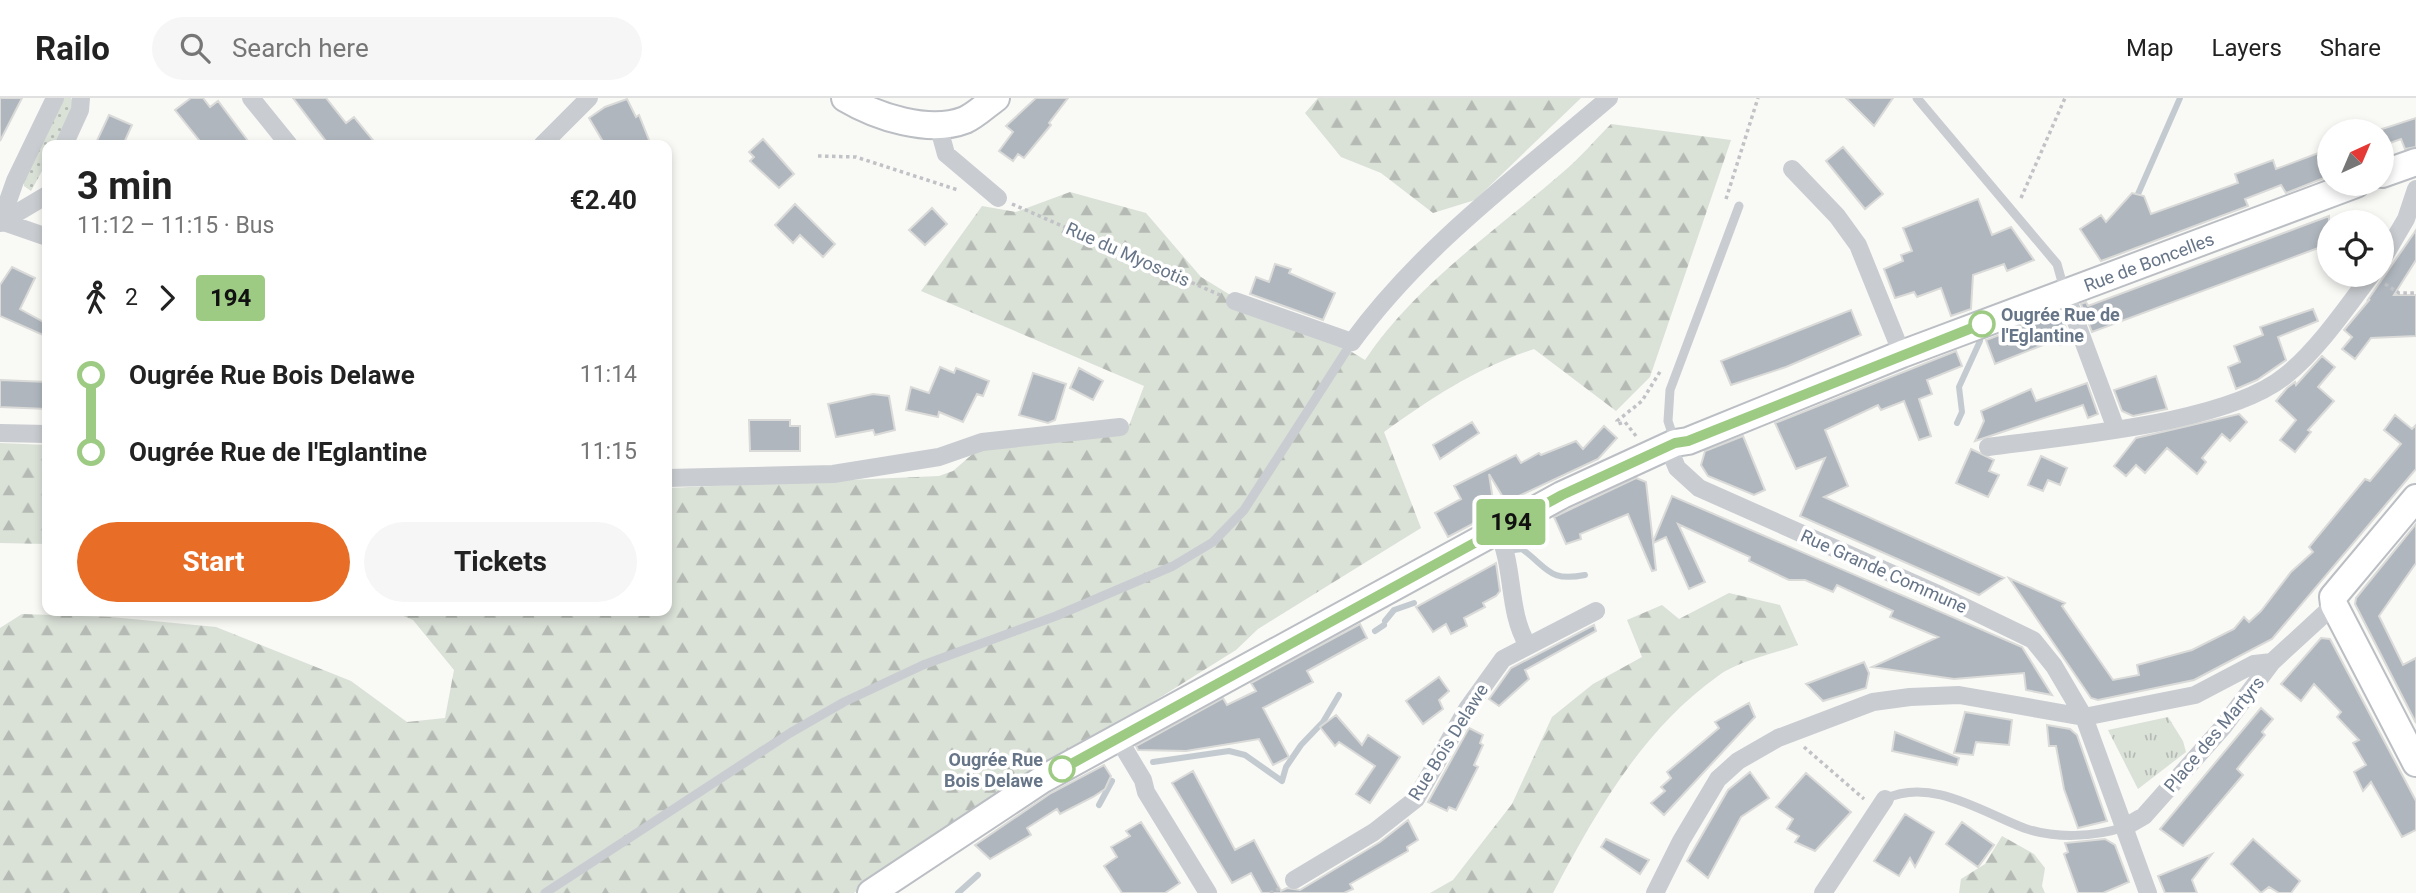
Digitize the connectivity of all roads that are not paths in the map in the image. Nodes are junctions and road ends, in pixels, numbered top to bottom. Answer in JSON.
{"nodes":[{"id":1,"x":55,"y":98,"type":"edge"},
{"id":2,"x":82,"y":98,"type":"edge"},
{"id":3,"x":251,"y":98,"type":"edge"},
{"id":4,"x":589,"y":98,"type":"edge"},
{"id":5,"x":845,"y":98,"type":"edge"},
{"id":6,"x":996,"y":98,"type":"edge"},
{"id":7,"x":1609,"y":98,"type":"edge"},
{"id":8,"x":1917,"y":98,"type":"edge"},
{"id":9,"x":938,"y":125,"type":"junction"},
{"id":10,"x":66,"y":140,"type":"edge"},
{"id":11,"x":285,"y":140,"type":"edge"},
{"id":12,"x":547,"y":140,"type":"edge"},
{"id":13,"x":1792,"y":169,"type":"dead end"},
{"id":14,"x":2397,"y":169,"type":"edge"},
{"id":15,"x":2416,"y":189,"type":"edge"},
{"id":16,"x":2324,"y":196,"type":"edge"},
{"id":17,"x":42,"y":198,"type":"edge"},
{"id":18,"x":998,"y":198,"type":"road end"},
{"id":19,"x":1739,"y":206,"type":"dead end"},
{"id":20,"x":0,"y":222,"type":"edge"},
{"id":21,"x":42,"y":235,"type":"edge"},
{"id":22,"x":2394,"y":240,"type":"edge"},
{"id":23,"x":2368,"y":287,"type":"edge"},
{"id":24,"x":2064,"y":292,"type":"junction"},
{"id":25,"x":1235,"y":302,"type":"road end"},
{"id":26,"x":1352,"y":342,"type":"junction"},
{"id":27,"x":1902,"y":354,"type":"junction"},
{"id":28,"x":1120,"y":427,"type":"dead end"},
{"id":29,"x":2116,"y":429,"type":"junction"},
{"id":30,"x":0,"y":433,"type":"edge"},
{"id":31,"x":42,"y":434,"type":"edge"},
{"id":32,"x":1988,"y":447,"type":"dead end"},
{"id":33,"x":1664,"y":448,"type":"junction"},
{"id":34,"x":672,"y":478,"type":"edge"},
{"id":35,"x":2416,"y":498,"type":"edge"},
{"id":36,"x":1497,"y":530,"type":"junction"},
{"id":37,"x":2333,"y":601,"type":"junction"},
{"id":38,"x":1597,"y":611,"type":"dead end"},
{"id":39,"x":1527,"y":644,"type":"junction"},
{"id":40,"x":2272,"y":662,"type":"junction"},
{"id":41,"x":2084,"y":717,"type":"junction"},
{"id":42,"x":1119,"y":740,"type":"junction"},
{"id":43,"x":2416,"y":763,"type":"edge"},
{"id":44,"x":1881,"y":804,"type":"joint"},
{"id":45,"x":2125,"y":827,"type":"junction"},
{"id":46,"x":1294,"y":880,"type":"dead end"},
{"id":47,"x":1204,"y":892,"type":"edge"},
{"id":48,"x":545,"y":893,"type":"edge"},
{"id":49,"x":871,"y":893,"type":"edge"},
{"id":50,"x":1655,"y":893,"type":"edge"},
{"id":51,"x":1822,"y":893,"type":"edge"},
{"id":52,"x":2148,"y":893,"type":"edge"}],
"edges":[{"from":1,"to":20,"type":"street"},
{"from":2,"to":10,"type":"street"},
{"from":3,"to":11,"type":"street"},
{"from":4,"to":12,"type":"street"},
{"from":5,"to":9,"type":"main road"},
{"from":6,"to":9,"type":"main road"},
{"from":7,"to":26,"type":"street"},
{"from":8,"to":24,"type":"lane"},
{"from":9,"to":18,"type":"street"},
{"from":13,"to":27,"type":"street"},
{"from":14,"to":15,"type":"street"},
{"from":15,"to":22,"type":"street"},
{"from":16,"to":24,"type":"main road","name":"Rue de Boncelles"},
{"from":17,"to":20,"type":"street"},
{"from":19,"to":33,"type":"lane"},
{"from":20,"to":21,"type":"street"},
{"from":23,"to":29,"type":"street"},
{"from":24,"to":27,"type":"main road","name":"Rue de Boncelles"},
{"from":24,"to":29,"type":"street"},
{"from":25,"to":26,"type":"street"},
{"from":26,"to":48,"type":"lane"},
{"from":27,"to":33,"type":"main road","name":"Rue de Boncelles"},
{"from":28,"to":34,"type":"street"},
{"from":29,"to":32,"type":"street"},
{"from":30,"to":31,"type":"street"},
{"from":33,"to":36,"type":"main road","name":"Rue de Boncelles"},
{"from":33,"to":41,"type":"street","name":"Rue Grande Commune"},
{"from":35,"to":37,"type":"main road"},
{"from":36,"to":39,"type":"street"},
{"from":36,"to":42,"type":"main road","name":"Rue de Boncelles"},
{"from":37,"to":40,"type":"street"},
{"from":37,"to":43,"type":"main road"},
{"from":38,"to":39,"type":"street","name":"Rue Bois Delawe"},
{"from":39,"to":46,"type":"street","name":"Rue Bois Delawe"},
{"from":40,"to":41,"type":"street","name":"Place des Martyrs"},
{"from":40,"to":45,"type":"street","name":"Place des Martyrs"},
{"from":41,"to":45,"type":"street"},
{"from":41,"to":50,"type":"street"},
{"from":42,"to":47,"type":"street"},
{"from":42,"to":49,"type":"main road","name":"Rue de Boncelles"},
{"from":44,"to":45,"type":"lane"},
{"from":44,"to":51,"type":"street"},
{"from":45,"to":52,"type":"street"}]}
